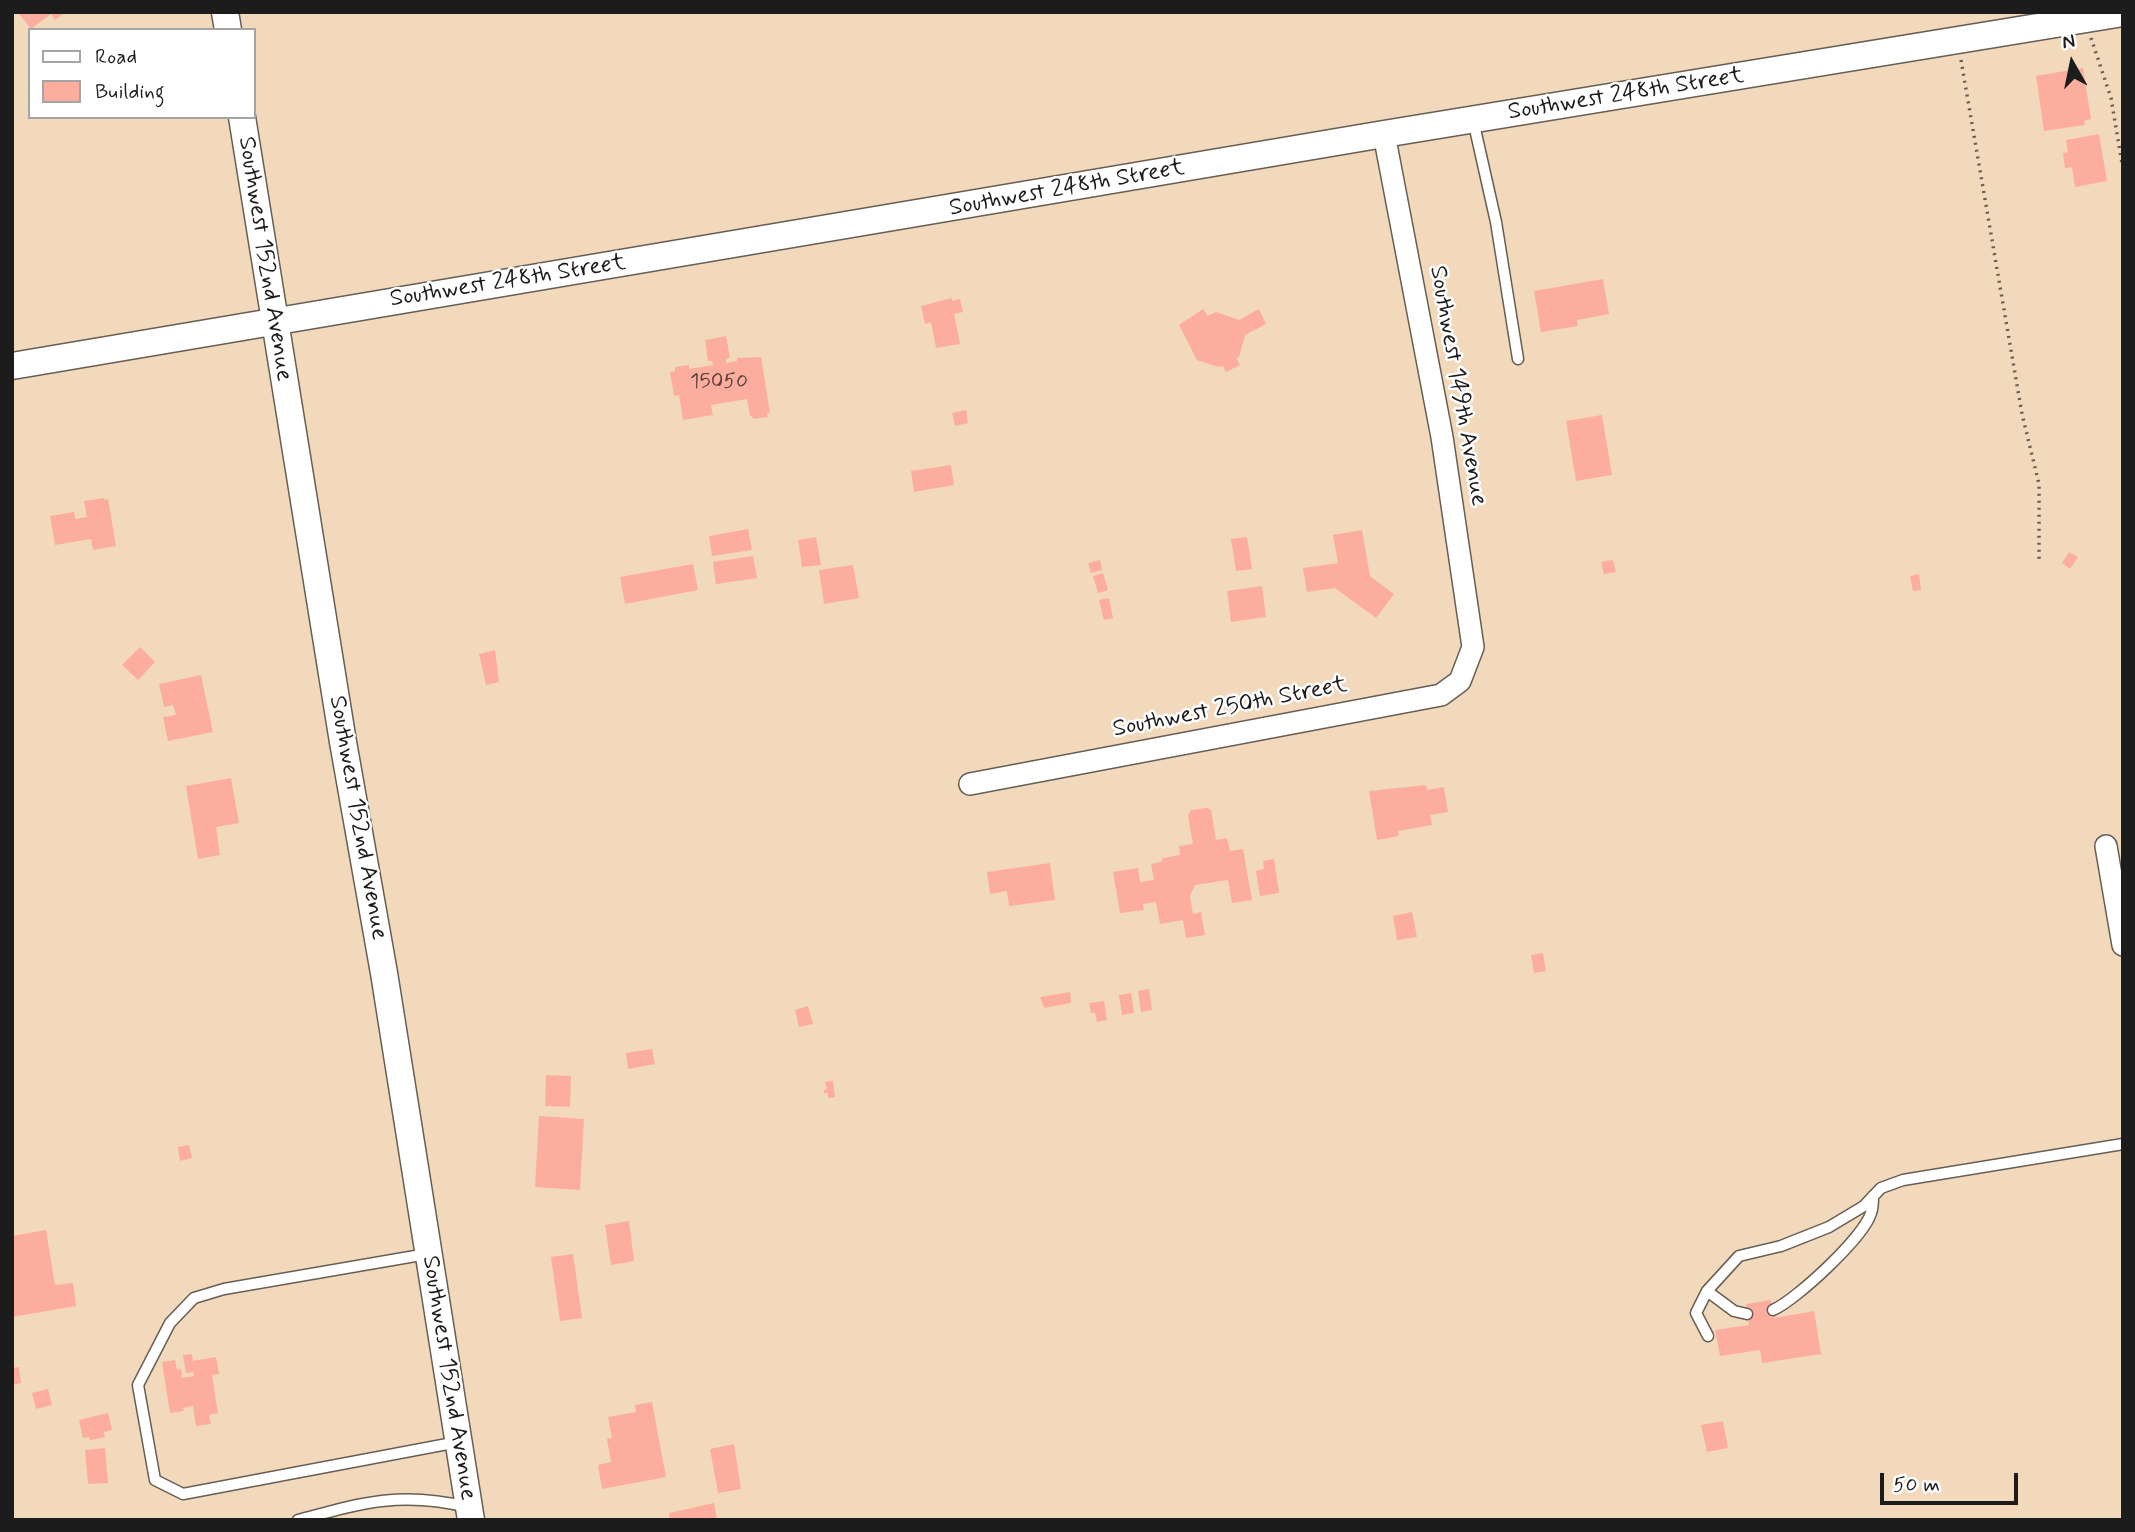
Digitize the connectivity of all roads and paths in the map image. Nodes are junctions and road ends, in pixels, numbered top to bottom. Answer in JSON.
{"nodes":[{"id":1,"x":2123,"y":13,"type":"edge"},
{"id":2,"x":2085,"y":19,"type":"junction"},
{"id":3,"x":1958,"y":40,"type":"junction"},
{"id":4,"x":242,"y":119,"type":"edge"},
{"id":5,"x":1473,"y":120,"type":"junction"},
{"id":6,"x":1384,"y":134,"type":"junction"},
{"id":7,"x":2123,"y":169,"type":"edge"},
{"id":8,"x":274,"y":321,"type":"junction"},
{"id":9,"x":1518,"y":359,"type":"dead end"},
{"id":10,"x":12,"y":366,"type":"edge"},
{"id":11,"x":2039,"y":562,"type":"dead end"},
{"id":12,"x":1473,"y":646,"type":"joint"},
{"id":13,"x":970,"y":784,"type":"dead end"},
{"id":14,"x":2106,"y":846,"type":"dead end"},
{"id":15,"x":2123,"y":945,"type":"edge"},
{"id":16,"x":2123,"y":1144,"type":"edge"},
{"id":17,"x":1873,"y":1196,"type":"junction"},
{"id":18,"x":427,"y":1254,"type":"junction"},
{"id":19,"x":1707,"y":1291,"type":"junction"},
{"id":20,"x":1773,"y":1310,"type":"dead end"},
{"id":21,"x":1748,"y":1314,"type":"dead end"},
{"id":22,"x":1708,"y":1336,"type":"dead end"},
{"id":23,"x":458,"y":1442,"type":"junction"},
{"id":24,"x":470,"y":1514,"type":"edge"},
{"id":25,"x":298,"y":1520,"type":"edge"}],
"edges":[{"from":1,"to":2,"type":"street","name":"Southwest 248th Street"},
{"from":2,"to":3,"type":"street","name":"Southwest 248th Street"},
{"from":2,"to":7,"type":"path"},
{"from":3,"to":5,"type":"street","name":"Southwest 248th Street"},
{"from":3,"to":11,"type":"path"},
{"from":4,"to":8,"type":"street","name":"Southwest 152nd Avenue"},
{"from":5,"to":6,"type":"street","name":"Southwest 248th Street"},
{"from":5,"to":9,"type":"lane"},
{"from":6,"to":8,"type":"street","name":"Southwest 248th Street"},
{"from":6,"to":12,"type":"street","name":"Southwest 149th Avenue"},
{"from":8,"to":10,"type":"street","name":"Southwest 248th Street"},
{"from":8,"to":18,"type":"street","name":"Southwest 152nd Avenue"},
{"from":12,"to":13,"type":"street","name":"Southwest 250th Street"},
{"from":14,"to":15,"type":"street"},
{"from":16,"to":17,"type":"lane"},
{"from":17,"to":19,"type":"lane"},
{"from":17,"to":20,"type":"lane"},
{"from":18,"to":23,"type":"street","name":"Southwest 152nd Avenue"},
{"from":18,"to":23,"type":"lane"},
{"from":19,"to":21,"type":"lane"},
{"from":19,"to":22,"type":"lane"},
{"from":23,"to":24,"type":"street","name":"Southwest 152nd Avenue"},
{"from":24,"to":25,"type":"lane"}]}
